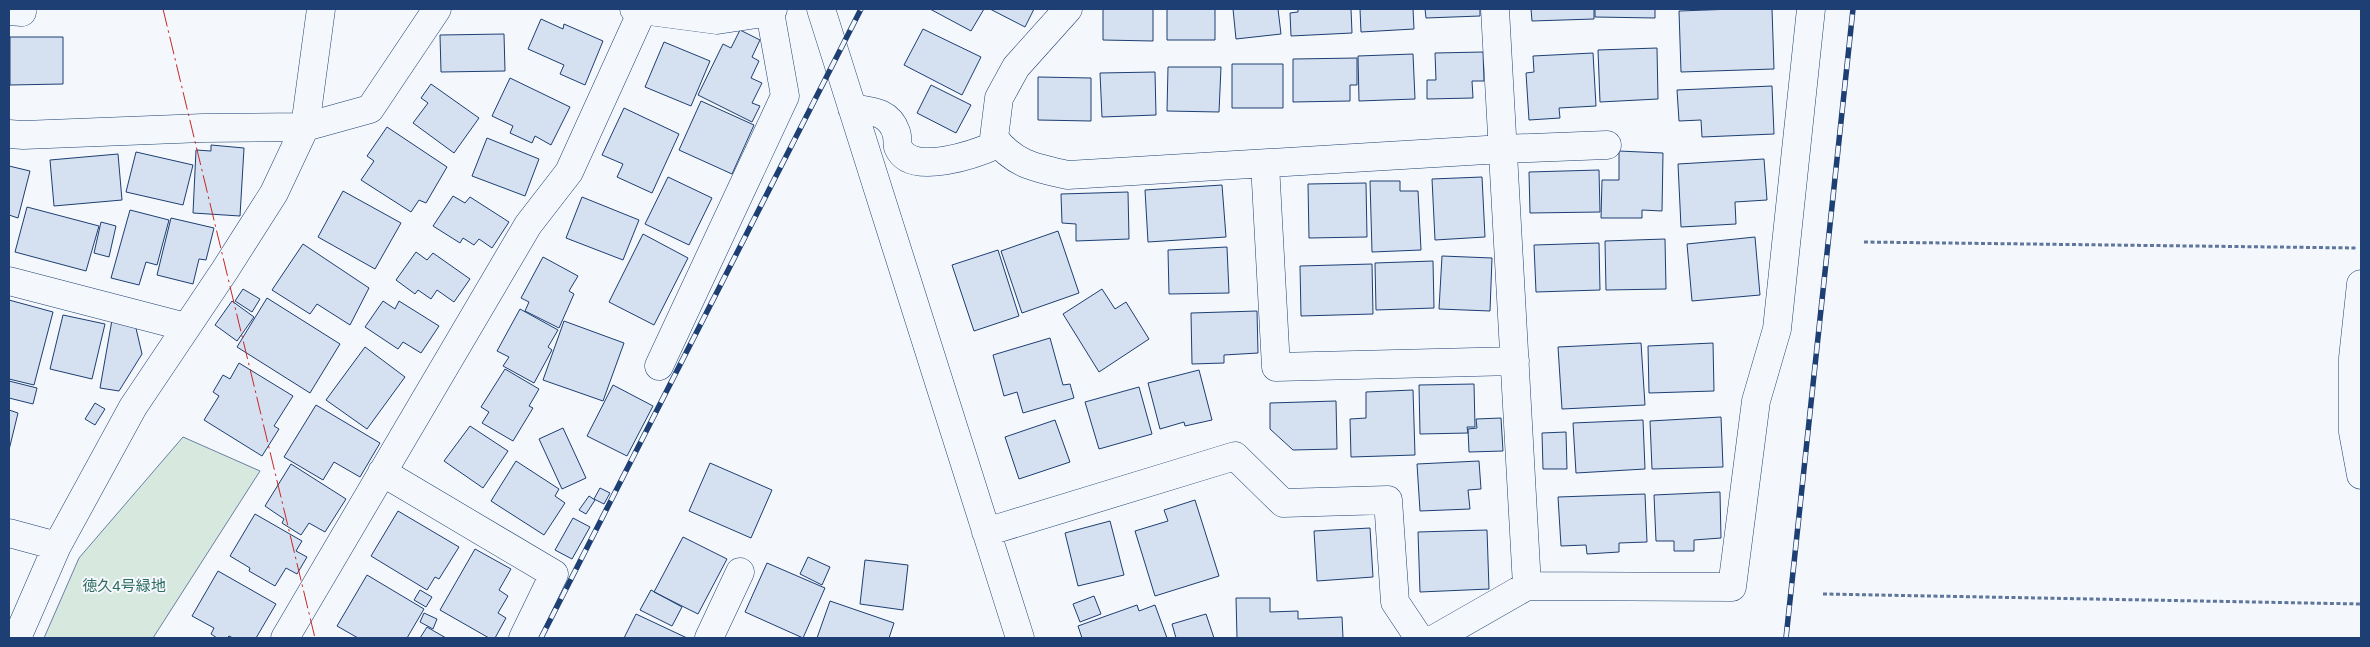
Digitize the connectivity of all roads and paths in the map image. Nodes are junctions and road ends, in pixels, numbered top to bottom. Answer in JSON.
{"nodes":[{"id":1,"x":321,"y":9,"type":"edge"},
{"id":2,"x":437,"y":9,"type":"edge"},
{"id":3,"x":634,"y":9,"type":"edge"},
{"id":4,"x":643,"y":9,"type":"edge"},
{"id":5,"x":820,"y":9,"type":"edge"},
{"id":6,"x":1068,"y":9,"type":"edge"},
{"id":7,"x":1496,"y":9,"type":"edge"},
{"id":8,"x":1811,"y":9,"type":"edge"},
{"id":9,"x":772,"y":10,"type":"edge"},
{"id":10,"x":852,"y":108,"type":"junction"},
{"id":11,"x":305,"y":126,"type":"junction"},
{"id":12,"x":9,"y":134,"type":"edge"},
{"id":13,"x":998,"y":144,"type":"junction"},
{"id":14,"x":1606,"y":145,"type":"dead end"},
{"id":15,"x":1503,"y":149,"type":"junction"},
{"id":16,"x":1265,"y":164,"type":"junction"},
{"id":17,"x":1864,"y":242,"type":"dead end"},
{"id":18,"x":2361,"y":248,"type":"edge"},
{"id":19,"x":9,"y":281,"type":"edge"},
{"id":20,"x":2361,"y":284,"type":"edge"},
{"id":21,"x":186,"y":327,"type":"junction"},
{"id":22,"x":1515,"y":361,"type":"junction"},
{"id":23,"x":659,"y":366,"type":"dead end"},
{"id":24,"x":382,"y":472,"type":"junction"},
{"id":25,"x":2361,"y":475,"type":"edge"},
{"id":26,"x":986,"y":532,"type":"junction"},
{"id":27,"x":9,"y":533,"type":"edge"},
{"id":28,"x":57,"y":546,"type":"junction"},
{"id":29,"x":740,"y":572,"type":"dead end"},
{"id":30,"x":1527,"y":586,"type":"junction"},
{"id":31,"x":1823,"y":594,"type":"dead end"},
{"id":32,"x":2361,"y":604,"type":"edge"},
{"id":33,"x":17,"y":638,"type":"edge"},
{"id":34,"x":285,"y":638,"type":"edge"},
{"id":35,"x":523,"y":638,"type":"edge"},
{"id":36,"x":709,"y":638,"type":"edge"},
{"id":37,"x":1020,"y":638,"type":"edge"},
{"id":38,"x":1420,"y":638,"type":"edge"},
{"id":39,"x":1436,"y":638,"type":"edge"}],
"edges":[{"from":1,"to":11,"type":"street"},
{"from":2,"to":11,"type":"street"},
{"from":3,"to":4,"type":"street"},
{"from":4,"to":9,"type":"street"},
{"from":4,"to":24,"type":"street"},
{"from":5,"to":10,"type":"street"},
{"from":6,"to":13,"type":"street"},
{"from":7,"to":15,"type":"street"},
{"from":8,"to":30,"type":"street"},
{"from":9,"to":23,"type":"street"},
{"from":10,"to":13,"type":"street"},
{"from":10,"to":26,"type":"street"},
{"from":11,"to":12,"type":"street"},
{"from":11,"to":21,"type":"street"},
{"from":13,"to":16,"type":"street"},
{"from":14,"to":15,"type":"street"},
{"from":15,"to":16,"type":"street"},
{"from":15,"to":22,"type":"street"},
{"from":16,"to":22,"type":"street"},
{"from":17,"to":18,"type":"path"},
{"from":19,"to":21,"type":"street"},
{"from":20,"to":25,"type":"street"},
{"from":21,"to":28,"type":"street"},
{"from":22,"to":30,"type":"street"},
{"from":24,"to":34,"type":"street"},
{"from":24,"to":35,"type":"street"},
{"from":26,"to":37,"type":"street"},
{"from":26,"to":38,"type":"street"},
{"from":27,"to":28,"type":"street"},
{"from":28,"to":33,"type":"street"},
{"from":29,"to":36,"type":"street"},
{"from":30,"to":39,"type":"street"},
{"from":31,"to":32,"type":"path"}]}
